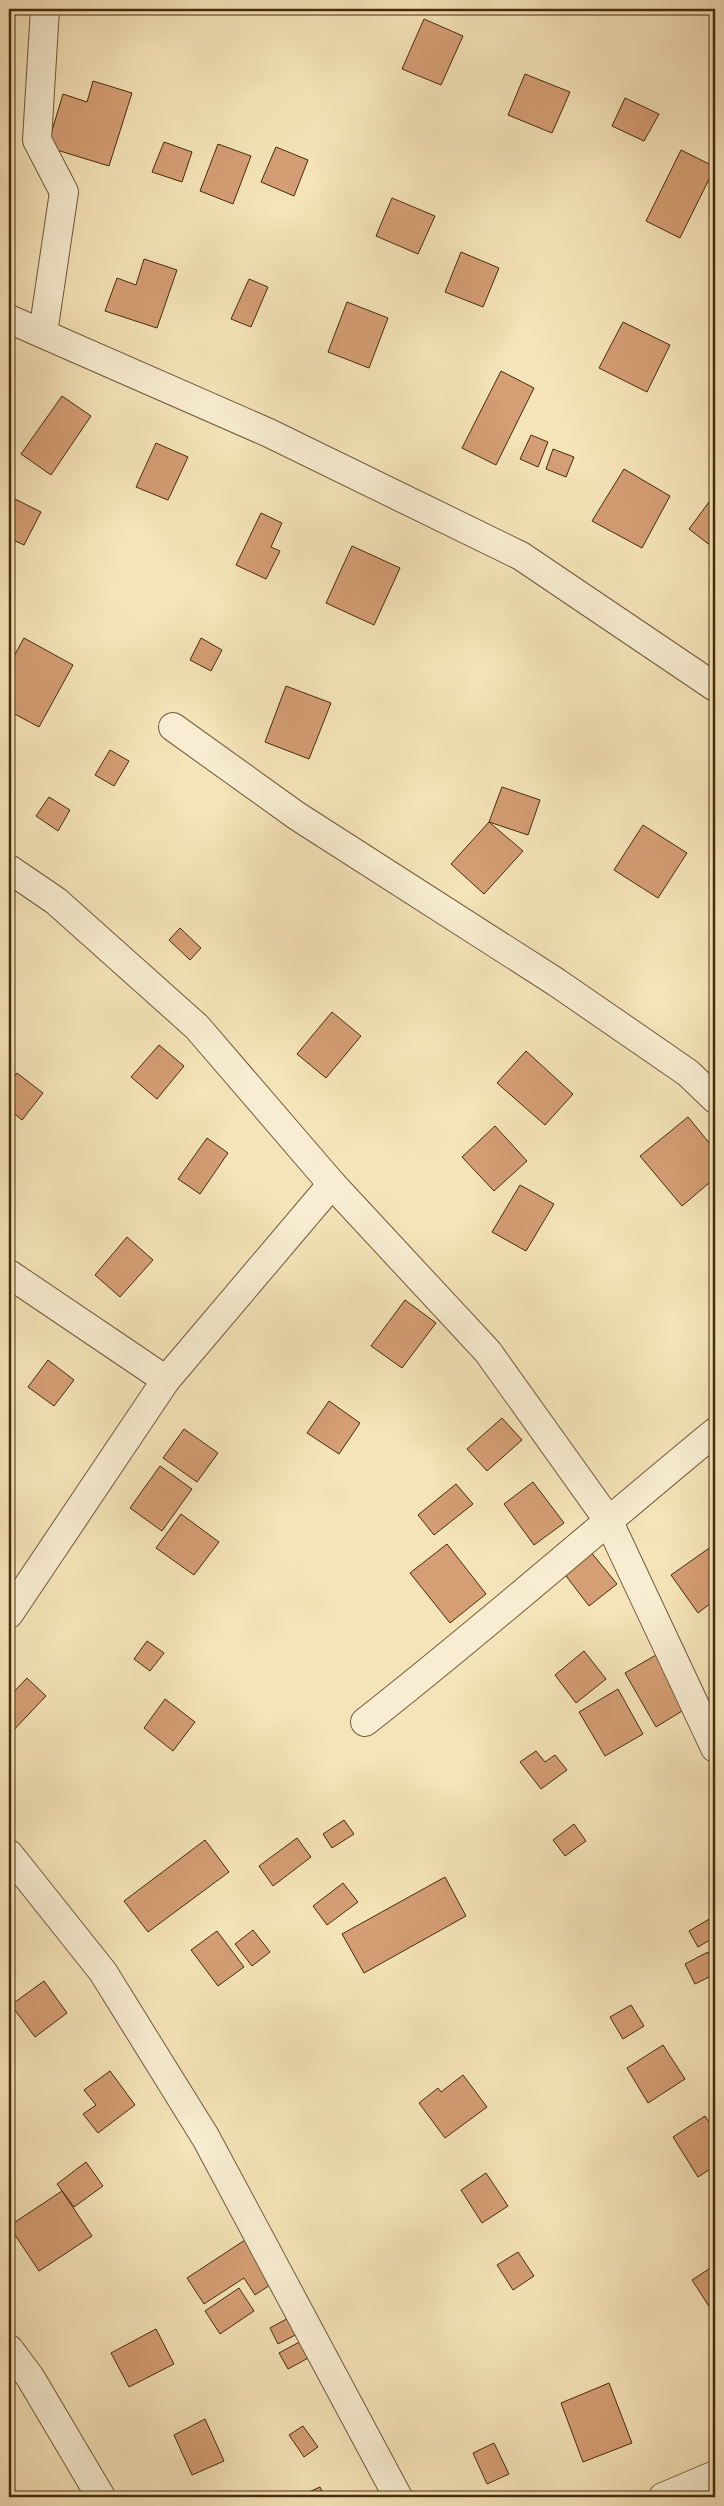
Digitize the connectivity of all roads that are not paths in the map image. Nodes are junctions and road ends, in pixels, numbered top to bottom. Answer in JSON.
{"nodes":[{"id":1,"x":45,"y":9,"type":"edge"},
{"id":2,"x":9,"y":319,"type":"edge"},
{"id":3,"x":43,"y":332,"type":"junction"},
{"id":4,"x":715,"y":687,"type":"edge"},
{"id":5,"x":173,"y":727,"type":"dead end"},
{"id":6,"x":9,"y":869,"type":"edge"},
{"id":7,"x":715,"y":1099,"type":"edge"},
{"id":8,"x":332,"y":1184,"type":"junction"},
{"id":9,"x":9,"y":1274,"type":"edge"},
{"id":10,"x":166,"y":1380,"type":"junction"},
{"id":11,"x":715,"y":1432,"type":"edge"},
{"id":12,"x":608,"y":1520,"type":"junction"},
{"id":13,"x":9,"y":1614,"type":"edge"},
{"id":14,"x":365,"y":1722,"type":"dead end"},
{"id":15,"x":715,"y":1748,"type":"edge"},
{"id":16,"x":9,"y":1854,"type":"edge"},
{"id":17,"x":9,"y":2349,"type":"edge"},
{"id":18,"x":715,"y":2475,"type":"edge"},
{"id":19,"x":101,"y":2497,"type":"edge"},
{"id":20,"x":398,"y":2497,"type":"edge"},
{"id":21,"x":663,"y":2497,"type":"edge"}],
"edges":[{"from":1,"to":3,"type":"street"},
{"from":2,"to":3,"type":"street"},
{"from":3,"to":4,"type":"street"},
{"from":5,"to":7,"type":"street"},
{"from":6,"to":8,"type":"street"},
{"from":8,"to":10,"type":"street"},
{"from":8,"to":12,"type":"street"},
{"from":9,"to":10,"type":"street"},
{"from":10,"to":13,"type":"street"},
{"from":11,"to":12,"type":"street"},
{"from":12,"to":14,"type":"street"},
{"from":12,"to":15,"type":"street"},
{"from":16,"to":20,"type":"street"},
{"from":17,"to":19,"type":"street"},
{"from":18,"to":21,"type":"street"}]}
